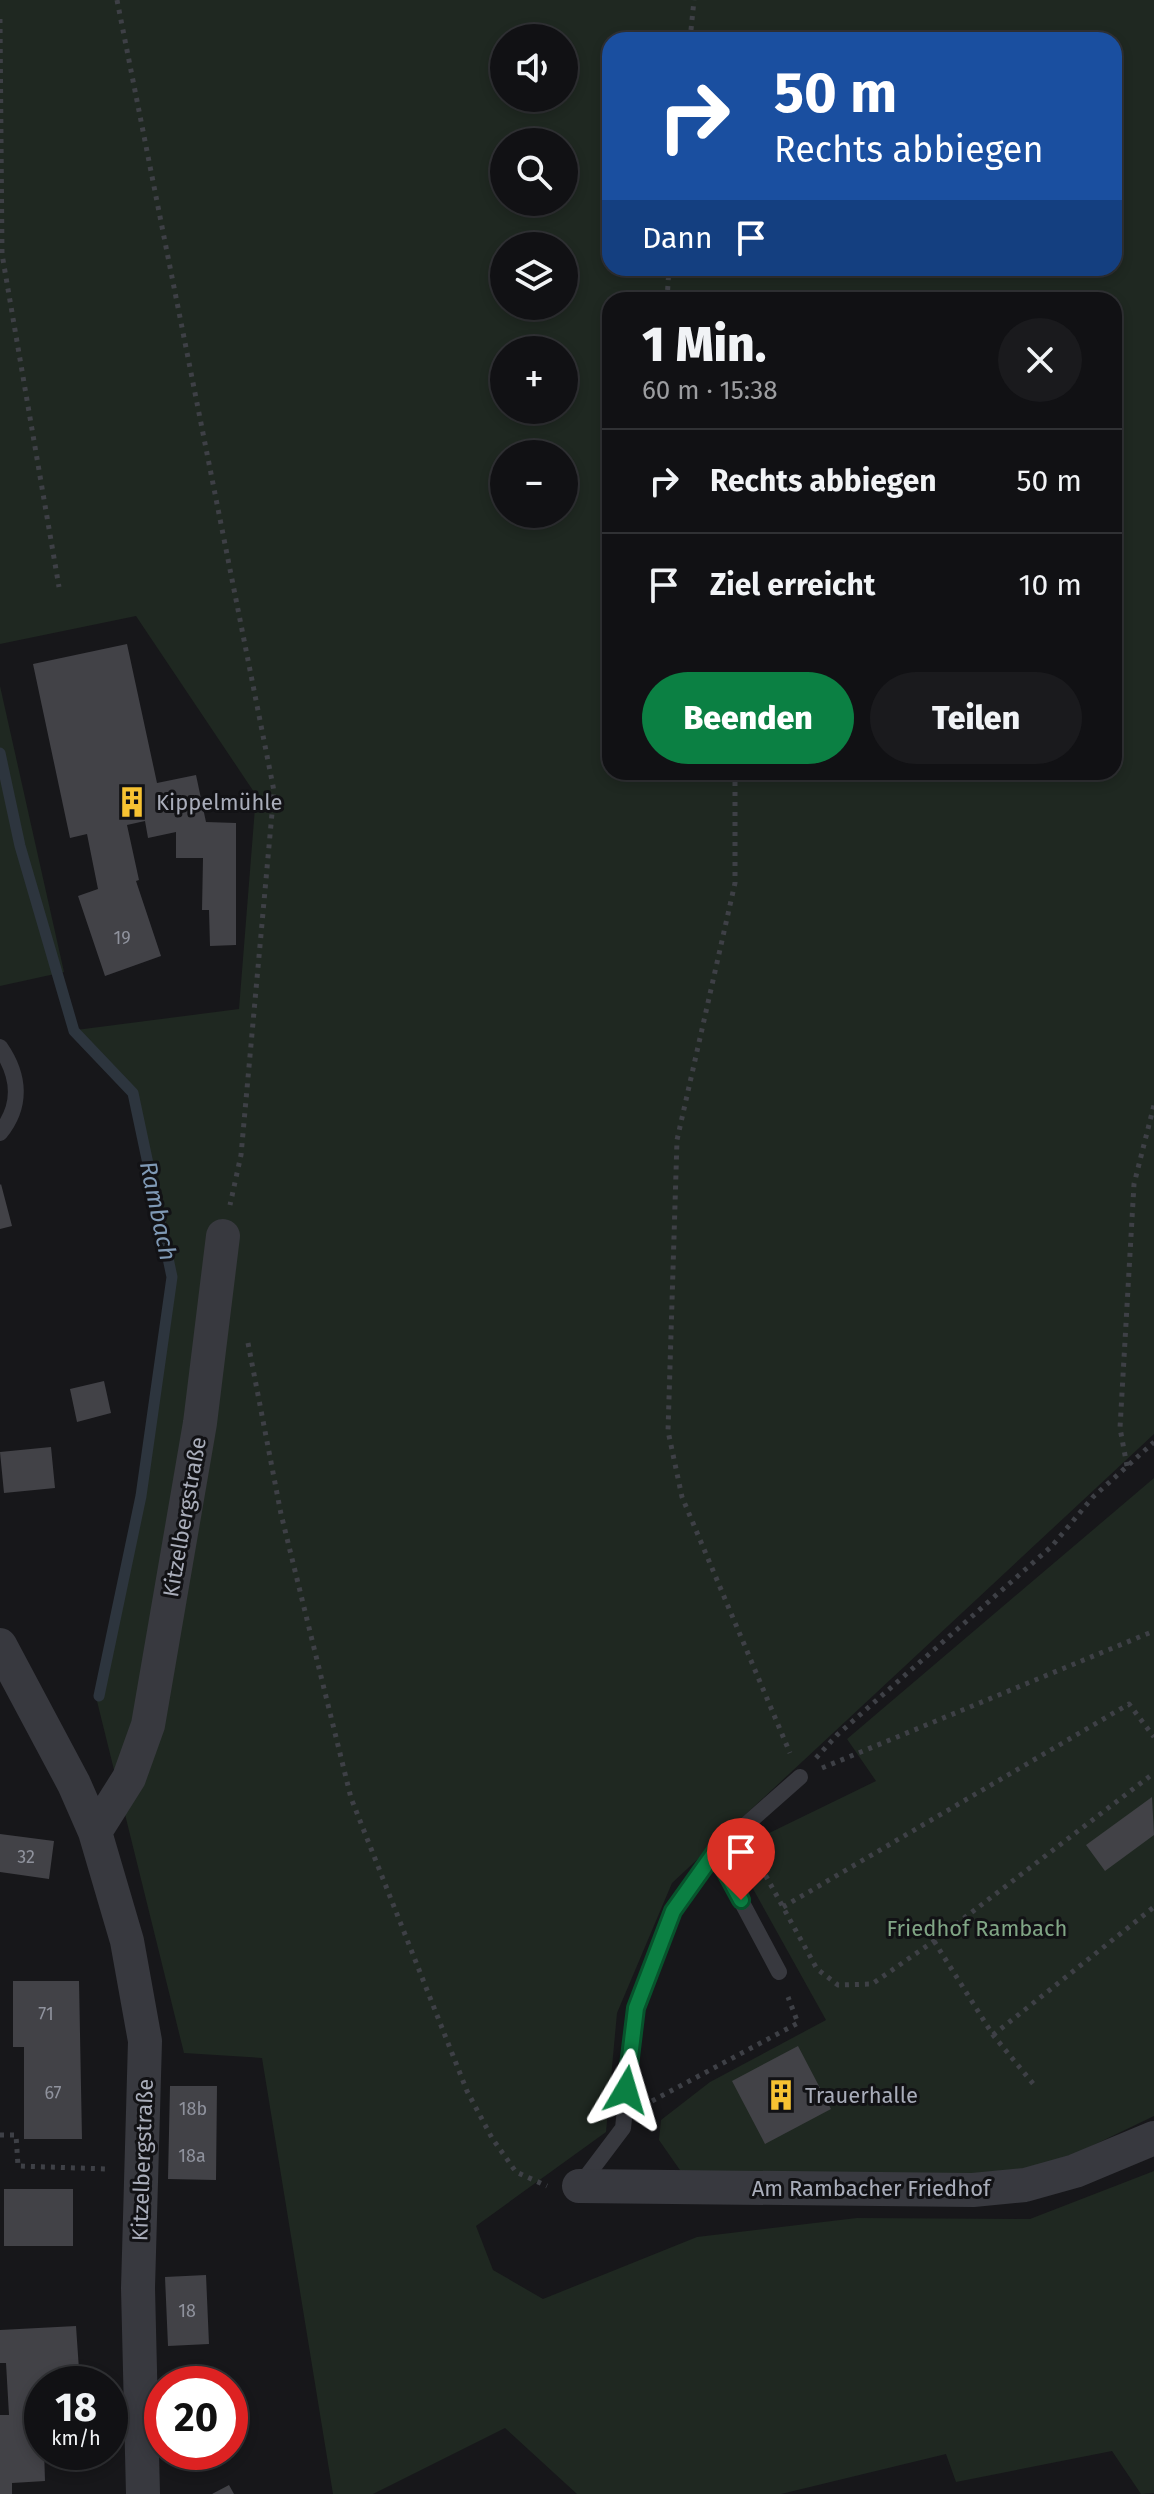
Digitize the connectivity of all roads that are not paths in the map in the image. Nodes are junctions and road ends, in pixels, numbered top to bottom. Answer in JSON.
{"nodes":[{"id":1,"x":0,"y":1047,"type":"edge"},
{"id":2,"x":0,"y":1133,"type":"edge"},
{"id":3,"x":223,"y":1236,"type":"road end"},
{"id":4,"x":0,"y":1645,"type":"edge"},
{"id":5,"x":800,"y":1777,"type":"road end"},
{"id":6,"x":95,"y":1832,"type":"junction"},
{"id":7,"x":715,"y":1852,"type":"junction"},
{"id":8,"x":779,"y":1972,"type":"road end"},
{"id":9,"x":1154,"y":2138,"type":"edge"},
{"id":10,"x":579,"y":2186,"type":"joint"},
{"id":11,"x":143,"y":2494,"type":"edge"}],
"edges":[{"from":1,"to":2,"type":"lane"},
{"from":3,"to":6,"type":"street","name":"Kitzelbergstraße"},
{"from":4,"to":6,"type":"street","name":"Kitzelbergstraße"},
{"from":5,"to":7,"type":"lane"},
{"from":6,"to":11,"type":"street","name":"Kitzelbergstraße"},
{"from":7,"to":8,"type":"lane"},
{"from":7,"to":10,"type":"lane"},
{"from":9,"to":10,"type":"street","name":"Am Rambacher Friedhof"}]}
